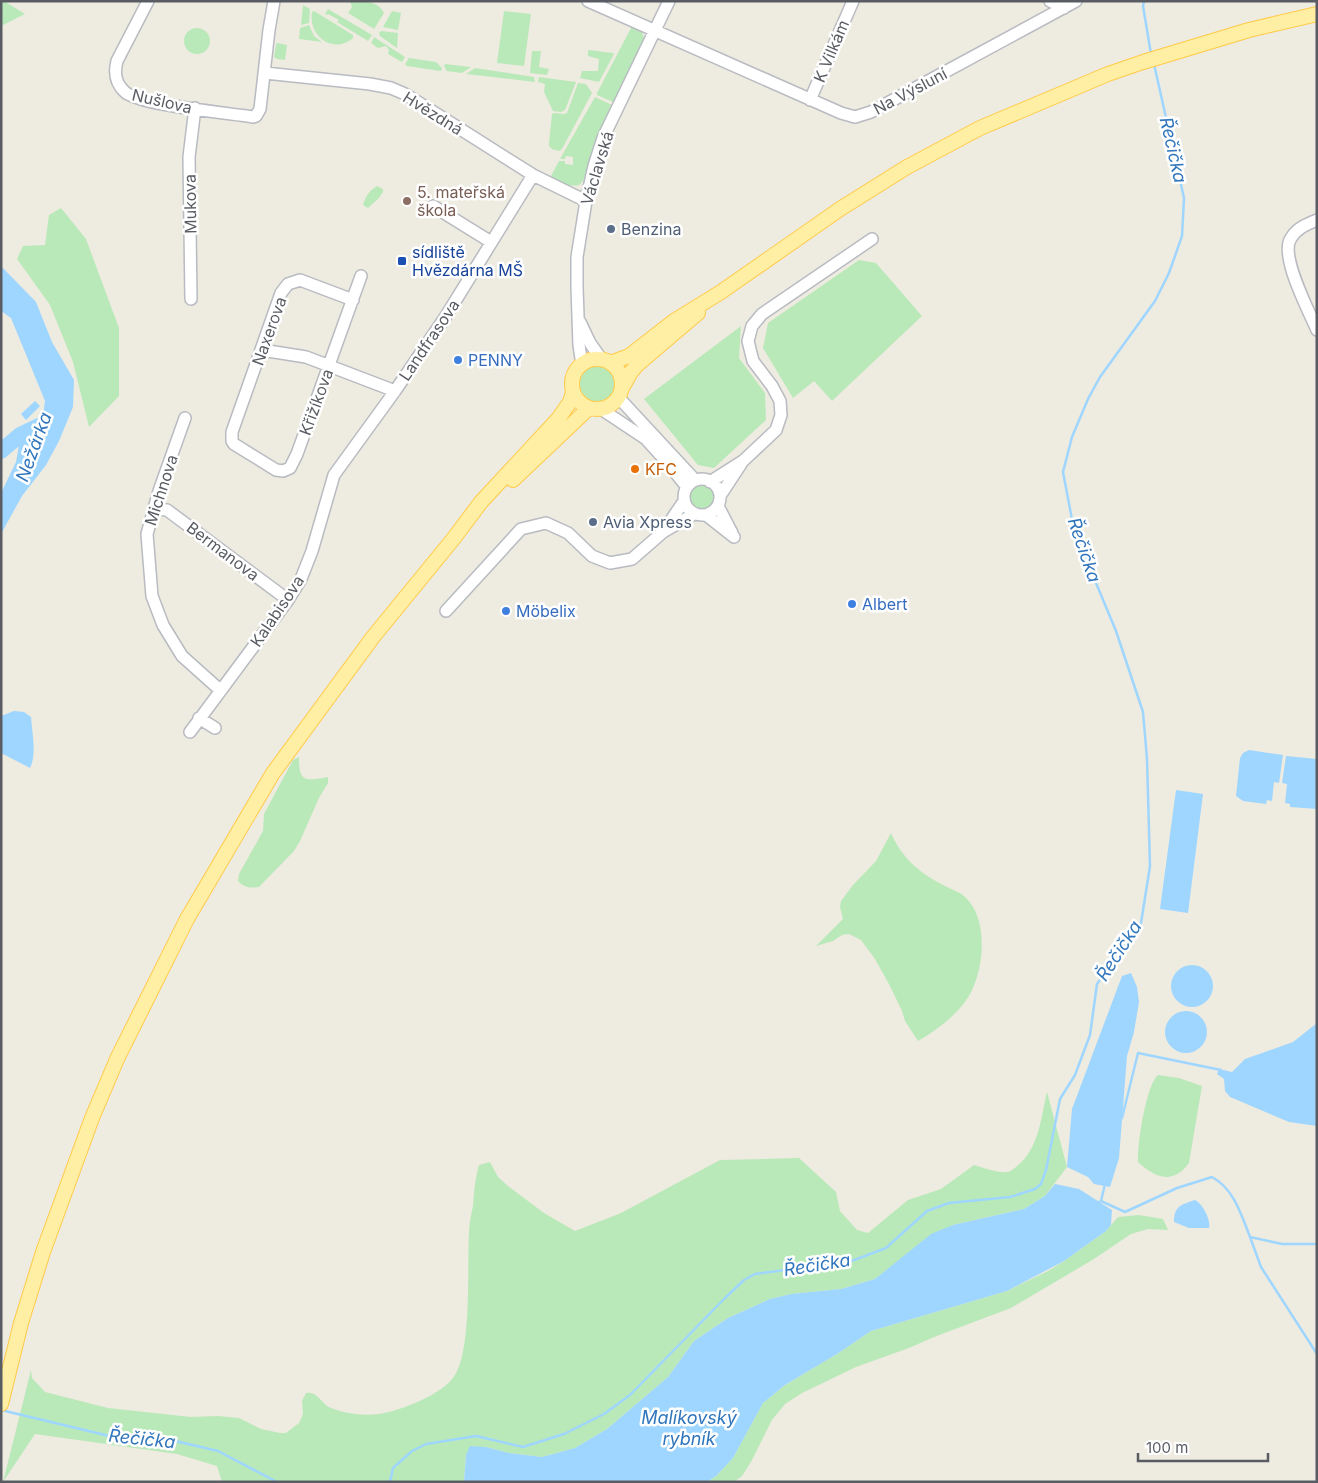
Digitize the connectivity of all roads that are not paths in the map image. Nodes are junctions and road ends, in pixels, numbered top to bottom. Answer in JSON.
{"nodes":[{"id":1,"x":148,"y":1,"type":"edge"},
{"id":2,"x":274,"y":1,"type":"edge"},
{"id":3,"x":588,"y":1,"type":"edge"},
{"id":4,"x":669,"y":1,"type":"edge"},
{"id":5,"x":853,"y":1,"type":"edge"},
{"id":6,"x":1050,"y":1,"type":"edge"},
{"id":7,"x":1076,"y":1,"type":"edge"},
{"id":8,"x":1064,"y":8,"type":"junction"},
{"id":9,"x":1317,"y":14,"type":"edge"},
{"id":10,"x":655,"y":30,"type":"junction"},
{"id":11,"x":265,"y":72,"type":"junction"},
{"id":12,"x":810,"y":100,"type":"junction"},
{"id":13,"x":194,"y":108,"type":"junction"},
{"id":14,"x":533,"y":175,"type":"junction"},
{"id":15,"x":586,"y":200,"type":"junction"},
{"id":16,"x":433,"y":206,"type":"dead end"},
{"id":17,"x":1317,"y":220,"type":"edge"},
{"id":18,"x":872,"y":239,"type":"dead end"},
{"id":19,"x":491,"y":242,"type":"junction"},
{"id":20,"x":361,"y":276,"type":"dead end"},
{"id":21,"x":721,"y":292,"type":"junction"},
{"id":22,"x":192,"y":299,"type":"dead end"},
{"id":23,"x":352,"y":300,"type":"junction"},
{"id":24,"x":579,"y":318,"type":"junction"},
{"id":25,"x":1317,"y":330,"type":"edge"},
{"id":26,"x":262,"y":350,"type":"junction"},
{"id":27,"x":606,"y":361,"type":"junction"},
{"id":28,"x":582,"y":365,"type":"junction"},
{"id":29,"x":328,"y":366,"type":"junction"},
{"id":30,"x":395,"y":391,"type":"junction"},
{"id":31,"x":573,"y":392,"type":"junction"},
{"id":32,"x":620,"y":393,"type":"junction"},
{"id":33,"x":595,"y":408,"type":"junction"},
{"id":34,"x":185,"y":418,"type":"dead end"},
{"id":35,"x":234,"y":444,"type":"joint"},
{"id":36,"x":743,"y":461,"type":"junction"},
{"id":37,"x":334,"y":475,"type":"joint"},
{"id":38,"x":710,"y":482,"type":"junction"},
{"id":39,"x":691,"y":484,"type":"junction"},
{"id":40,"x":684,"y":501,"type":"junction"},
{"id":41,"x":719,"y":501,"type":"junction"},
{"id":42,"x":155,"y":509,"type":"junction"},
{"id":43,"x":694,"y":514,"type":"junction"},
{"id":44,"x":706,"y":515,"type":"junction"},
{"id":45,"x":663,"y":532,"type":"junction"},
{"id":46,"x":454,"y":538,"type":"junction"},
{"id":47,"x":288,"y":600,"type":"junction"},
{"id":48,"x":446,"y":611,"type":"dead end"},
{"id":49,"x":220,"y":690,"type":"junction"},
{"id":50,"x":200,"y":718,"type":"junction"},
{"id":51,"x":215,"y":728,"type":"dead end"},
{"id":52,"x":190,"y":732,"type":"dead end"},
{"id":53,"x":1,"y":1404,"type":"edge"}],
"edges":[{"from":1,"to":13,"type":"street","name":"Nušlova"},
{"from":2,"to":11,"type":"street"},
{"from":3,"to":10,"type":"street","name":"Na Výsluní"},
{"from":4,"to":10,"type":"street","name":"Václavská"},
{"from":5,"to":12,"type":"street","name":"K Vilkám"},
{"from":6,"to":8,"type":"street"},
{"from":7,"to":8,"type":"street","name":"Na Výsluní"},
{"from":8,"to":12,"type":"street","name":"Na Výsluní"},
{"from":9,"to":21,"type":"main road"},
{"from":10,"to":12,"type":"street","name":"Na Výsluní"},
{"from":10,"to":15,"type":"street","name":"Václavská"},
{"from":11,"to":13,"type":"street","name":"Nušlova"},
{"from":11,"to":14,"type":"street","name":"Hvězdná"},
{"from":13,"to":22,"type":"street","name":"Mukova"},
{"from":14,"to":15,"type":"street","name":"Hvězdná"},
{"from":14,"to":19,"type":"street","name":"Landfrasova"},
{"from":15,"to":24,"type":"street","name":"Václavská"},
{"from":16,"to":19,"type":"street"},
{"from":17,"to":25,"type":"street"},
{"from":18,"to":36,"type":"street"},
{"from":19,"to":30,"type":"street","name":"Landfrasova"},
{"from":20,"to":23,"type":"street","name":"Křižíkova"},
{"from":21,"to":27,"type":"main road"},
{"from":21,"to":32,"type":"main road"},
{"from":23,"to":26,"type":"street","name":"Naxerova"},
{"from":23,"to":29,"type":"street","name":"Křižíkova"},
{"from":24,"to":27,"type":"street","name":"Václavská"},
{"from":24,"to":28,"type":"street","name":"Václavská"},
{"from":26,"to":29,"type":"street"},
{"from":26,"to":35,"type":"street","name":"Naxerova"},
{"from":27,"to":28,"type":"main road"},
{"from":27,"to":32,"type":"main road"},
{"from":28,"to":31,"type":"main road"},
{"from":29,"to":30,"type":"street"},
{"from":29,"to":35,"type":"street","name":"Křižíkova"},
{"from":30,"to":37,"type":"street","name":"Landfrasova"},
{"from":31,"to":33,"type":"main road"},
{"from":31,"to":46,"type":"main road"},
{"from":32,"to":33,"type":"main road"},
{"from":32,"to":39,"type":"street"},
{"from":33,"to":39,"type":"street"},
{"from":33,"to":46,"type":"main road"},
{"from":34,"to":42,"type":"street","name":"Michnova"},
{"from":36,"to":38,"type":"street"},
{"from":36,"to":41,"type":"street"},
{"from":37,"to":47,"type":"street","name":"Kalabisova"},
{"from":38,"to":39,"type":"street"},
{"from":38,"to":41,"type":"street"},
{"from":39,"to":40,"type":"street"},
{"from":40,"to":43,"type":"street"},
{"from":40,"to":45,"type":"street"},
{"from":41,"to":44,"type":"street"},
{"from":41,"to":44,"type":"street"},
{"from":42,"to":47,"type":"street","name":"Bermanova"},
{"from":42,"to":49,"type":"street","name":"Michnova"},
{"from":43,"to":44,"type":"street"},
{"from":43,"to":45,"type":"street"},
{"from":45,"to":48,"type":"street"},
{"from":46,"to":53,"type":"main road"},
{"from":47,"to":49,"type":"street","name":"Kalabisova"},
{"from":49,"to":50,"type":"street","name":"Kalabisova"},
{"from":50,"to":51,"type":"street"},
{"from":50,"to":52,"type":"street","name":"Kalabisova"}]}
